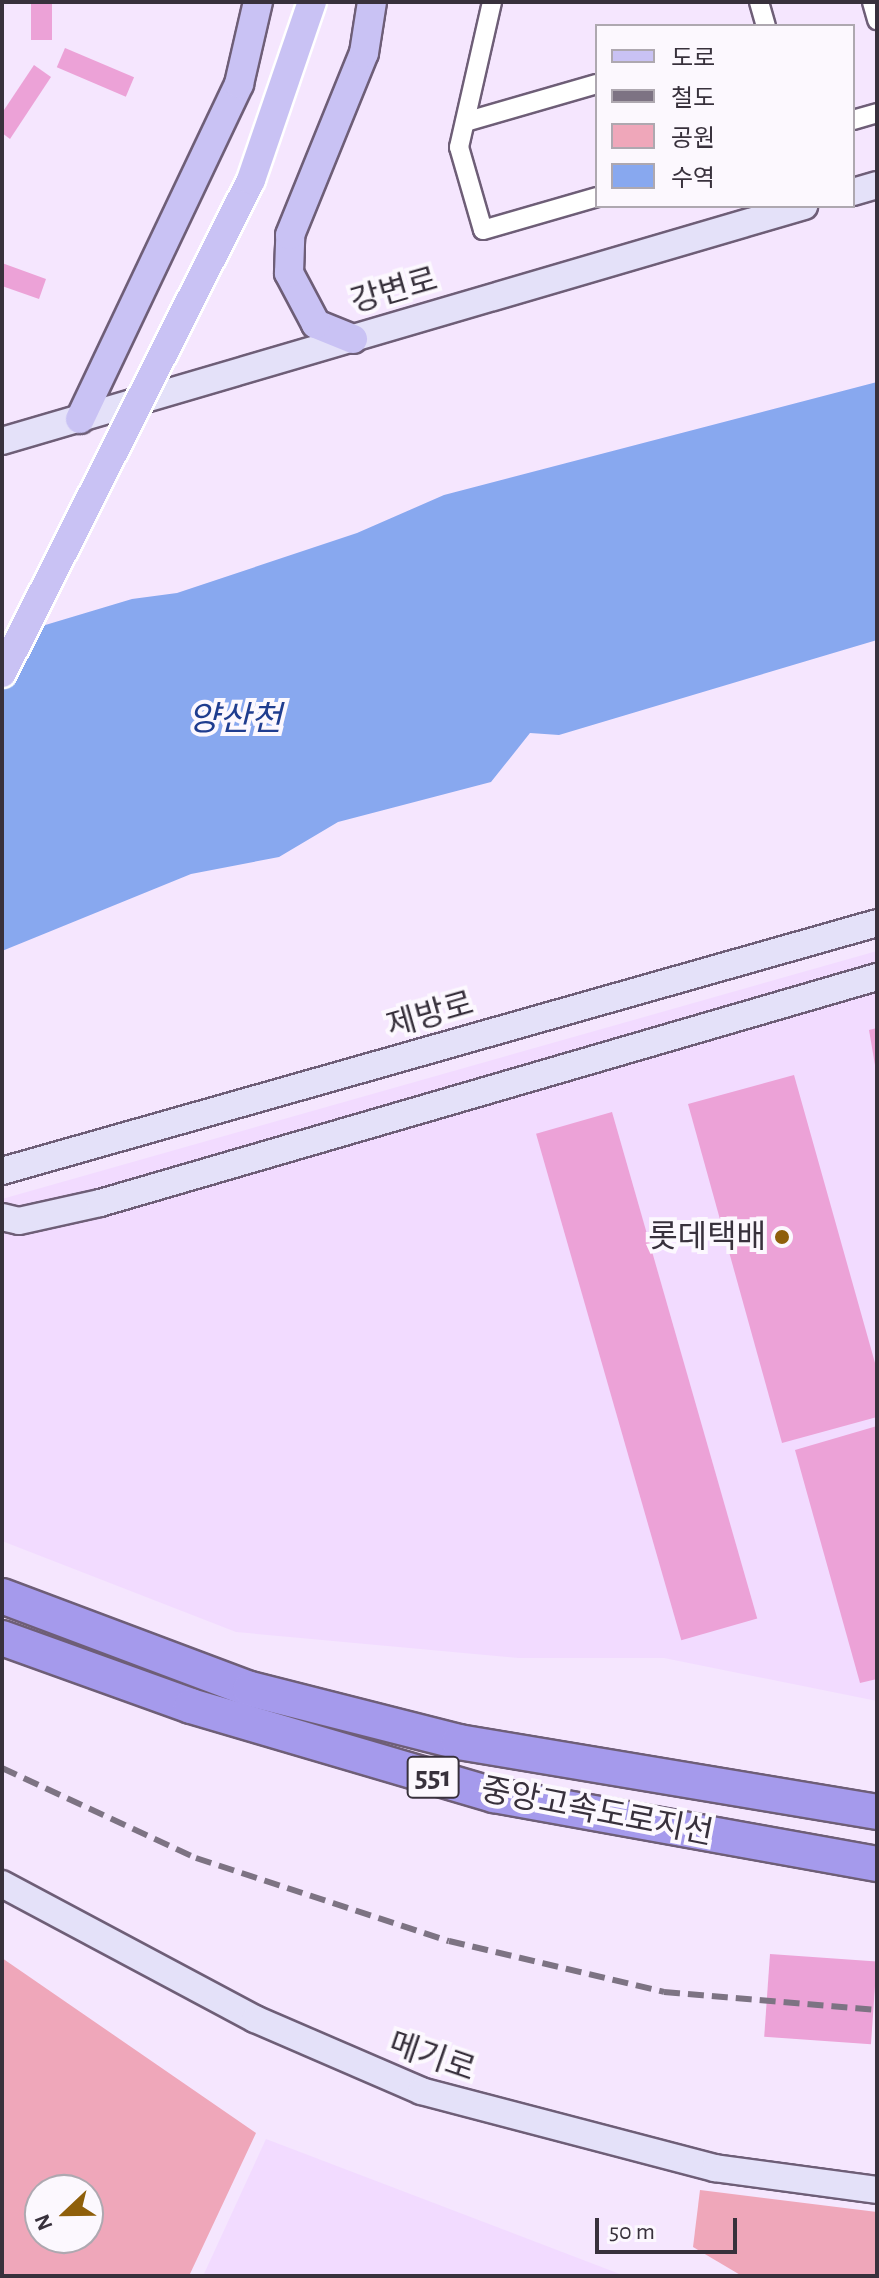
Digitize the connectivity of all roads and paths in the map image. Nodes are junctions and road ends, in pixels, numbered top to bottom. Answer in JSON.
{"nodes":[{"id":1,"x":258,"y":2,"type":"edge"},
{"id":2,"x":312,"y":2,"type":"edge"},
{"id":3,"x":372,"y":2,"type":"edge"},
{"id":4,"x":492,"y":2,"type":"edge"},
{"id":5,"x":759,"y":2,"type":"edge"},
{"id":6,"x":872,"y":2,"type":"edge"},
{"id":7,"x":877,"y":20,"type":"edge"},
{"id":8,"x":765,"y":24,"type":"edge"},
{"id":9,"x":595,"y":85,"type":"edge"},
{"id":10,"x":877,"y":113,"type":"edge"},
{"id":11,"x":855,"y":119,"type":"edge"},
{"id":12,"x":465,"y":122,"type":"junction"},
{"id":13,"x":877,"y":185,"type":"edge"},
{"id":14,"x":855,"y":191,"type":"edge"},
{"id":15,"x":595,"y":198,"type":"edge"},
{"id":16,"x":797,"y":208,"type":"edge"},
{"id":17,"x":353,"y":339,"type":"junction"},
{"id":18,"x":80,"y":419,"type":"junction"},
{"id":19,"x":2,"y":441,"type":"edge"},
{"id":20,"x":2,"y":673,"type":"edge"},
{"id":21,"x":877,"y":923,"type":"edge"},
{"id":22,"x":877,"y":977,"type":"edge"},
{"id":23,"x":2,"y":1171,"type":"edge"},
{"id":24,"x":2,"y":1217,"type":"edge"},
{"id":25,"x":2,"y":1596,"type":"edge"},
{"id":26,"x":2,"y":1638,"type":"edge"},
{"id":27,"x":877,"y":1812,"type":"edge"},
{"id":28,"x":877,"y":1864,"type":"edge"},
{"id":29,"x":2,"y":1884,"type":"edge"},
{"id":30,"x":877,"y":2190,"type":"edge"}],
"edges":[{"from":1,"to":18,"type":"main road"},
{"from":2,"to":20,"type":"main road","bridge":true},
{"from":3,"to":17,"type":"main road"},
{"from":4,"to":12,"type":"street"},
{"from":5,"to":8,"type":"street"},
{"from":6,"to":7,"type":"street"},
{"from":9,"to":12,"type":"street"},
{"from":10,"to":11,"type":"street"},
{"from":12,"to":15,"type":"street"},
{"from":13,"to":14,"type":"street"},
{"from":16,"to":17,"type":"street","name":"강변로"},
{"from":17,"to":18,"type":"street","name":"강변로"},
{"from":18,"to":19,"type":"street","name":"강변로"},
{"from":21,"to":23,"type":"street","name":"제방로"},
{"from":22,"to":24,"type":"street"},
{"from":25,"to":27,"type":"highway","name":"중앙고속도로지선","number":"551"},
{"from":26,"to":28,"type":"highway","name":"중앙고속도로지선","number":"551"},
{"from":29,"to":30,"type":"street","name":"메기로"}]}
